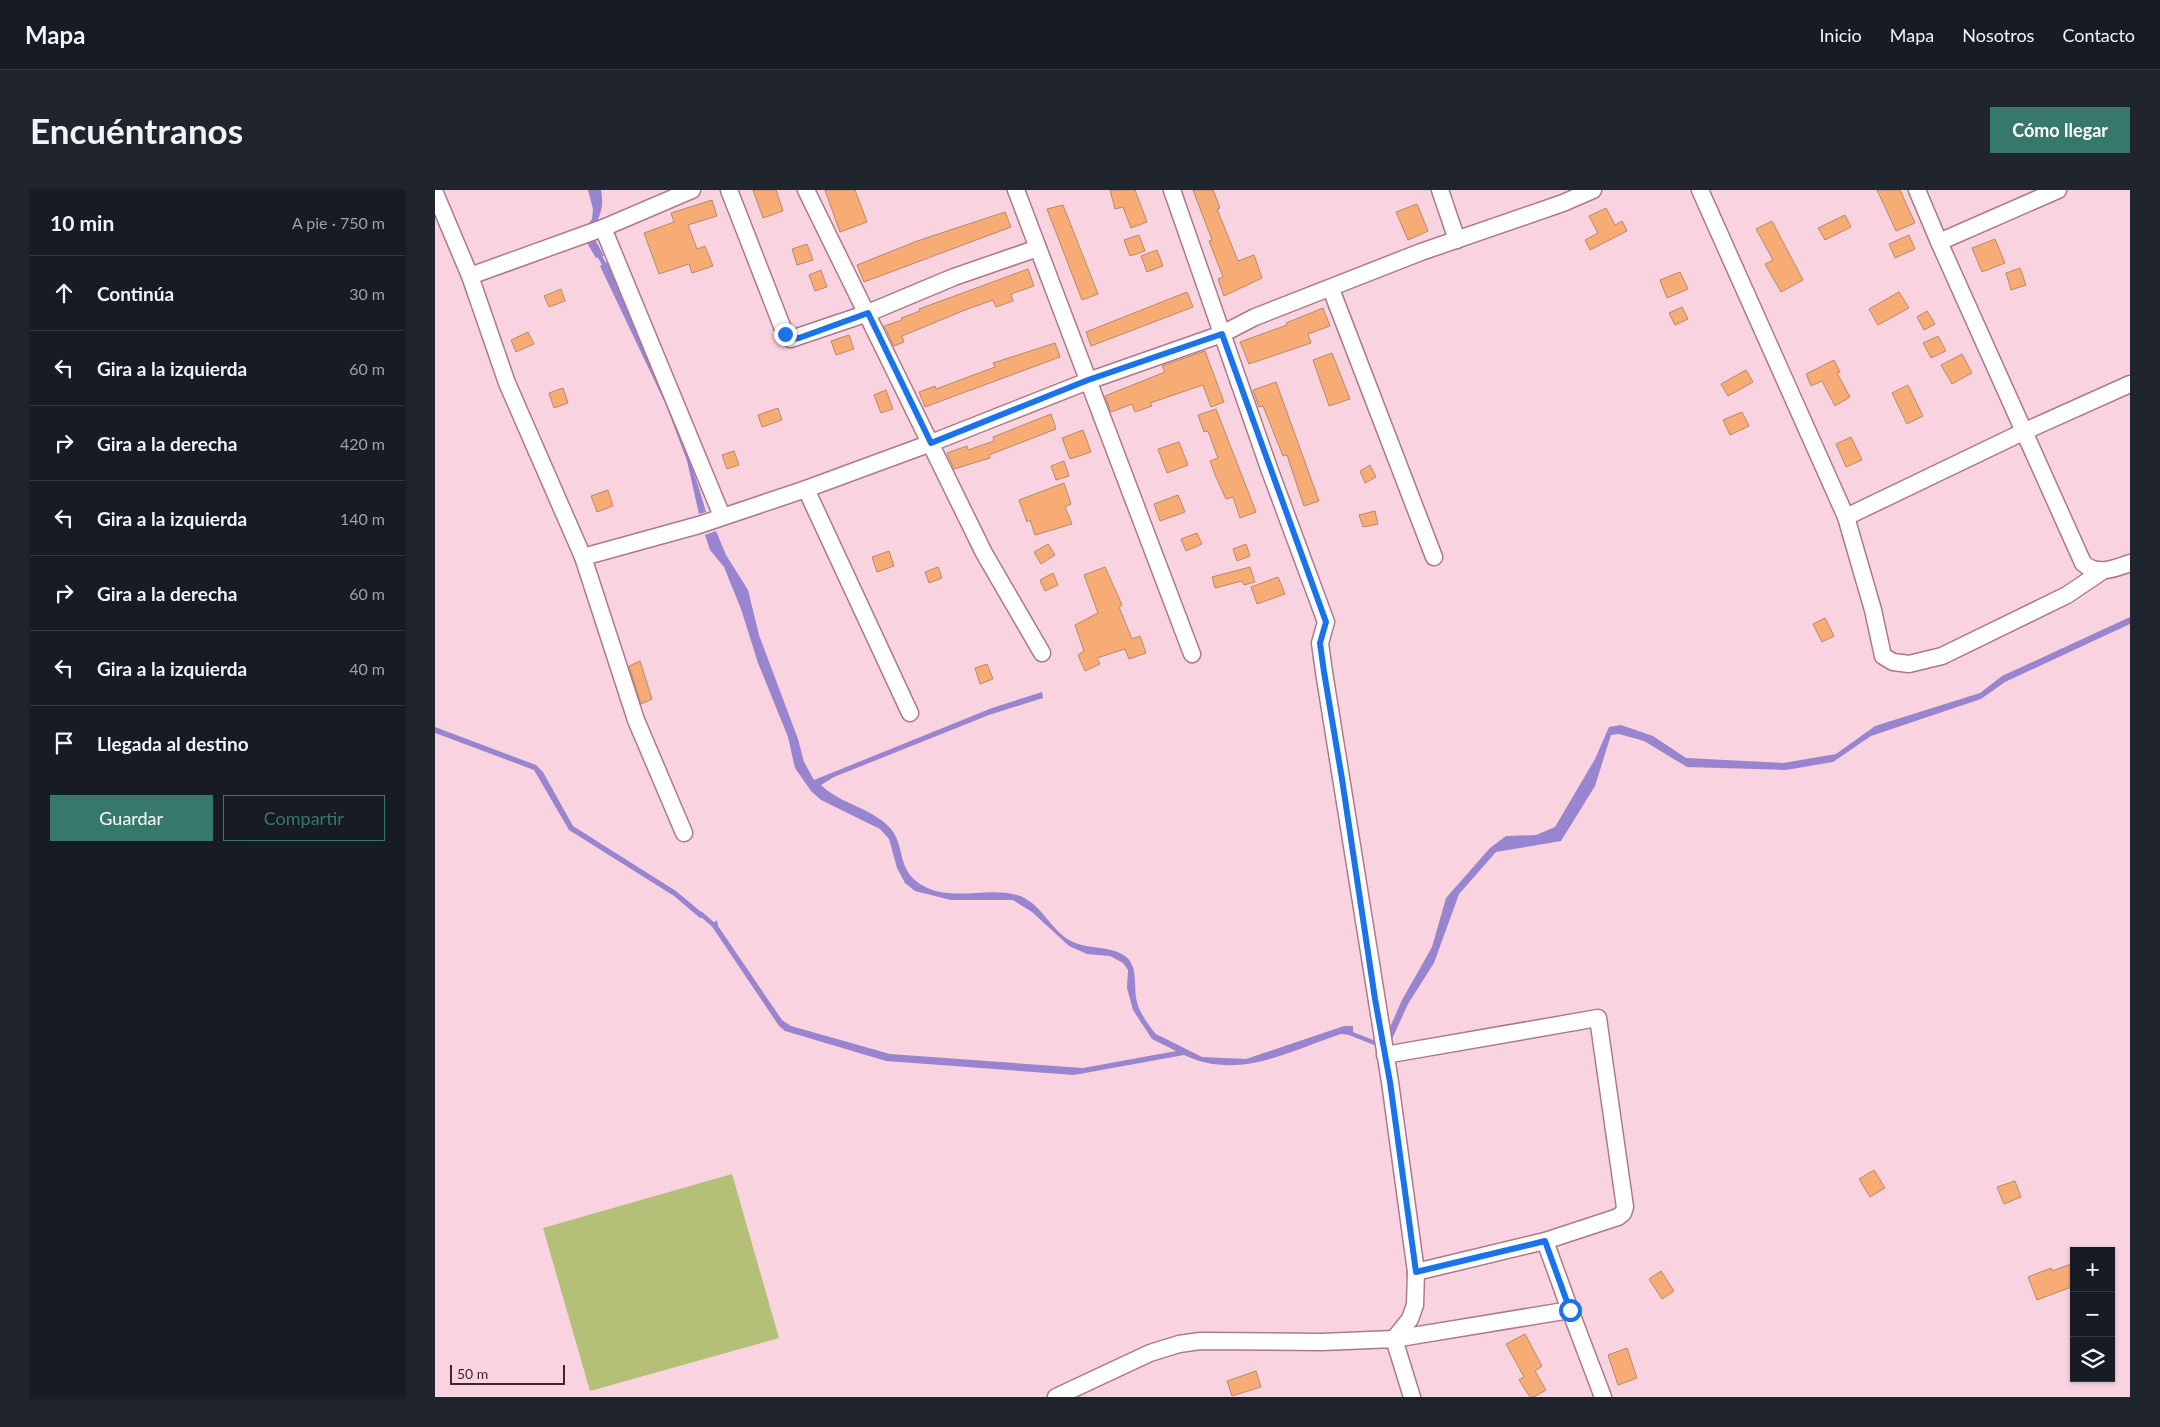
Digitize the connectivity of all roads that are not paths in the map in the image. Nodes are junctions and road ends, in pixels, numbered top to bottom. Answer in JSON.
{"nodes":[{"id":1,"x":692,"y":190,"type":"edge"},
{"id":2,"x":729,"y":190,"type":"edge"},
{"id":3,"x":806,"y":190,"type":"edge"},
{"id":4,"x":1016,"y":190,"type":"edge"},
{"id":5,"x":1171,"y":190,"type":"edge"},
{"id":6,"x":1440,"y":190,"type":"edge"},
{"id":7,"x":1593,"y":190,"type":"edge"},
{"id":8,"x":1700,"y":190,"type":"edge"},
{"id":9,"x":1917,"y":190,"type":"edge"},
{"id":10,"x":2058,"y":190,"type":"edge"},
{"id":11,"x":435,"y":193,"type":"edge"},
{"id":12,"x":598,"y":230,"type":"junction"},
{"id":13,"x":1457,"y":240,"type":"junction"},
{"id":14,"x":1939,"y":242,"type":"junction"},
{"id":15,"x":1038,"y":248,"type":"junction"},
{"id":16,"x":470,"y":276,"type":"junction"},
{"id":17,"x":1331,"y":289,"type":"junction"},
{"id":18,"x":868,"y":313,"type":"junction"},
{"id":19,"x":1222,"y":334,"type":"junction"},
{"id":20,"x":1088,"y":380,"type":"junction"},
{"id":21,"x":2130,"y":384,"type":"edge"},
{"id":22,"x":2023,"y":432,"type":"junction"},
{"id":23,"x":931,"y":443,"type":"junction"},
{"id":24,"x":806,"y":489,"type":"junction"},
{"id":25,"x":1847,"y":517,"type":"junction"},
{"id":26,"x":711,"y":520,"type":"junction"},
{"id":27,"x":583,"y":557,"type":"junction"},
{"id":28,"x":1434,"y":557,"type":"dead end"},
{"id":29,"x":2130,"y":562,"type":"edge"},
{"id":30,"x":2101,"y":572,"type":"junction"},
{"id":31,"x":1042,"y":653,"type":"dead end"},
{"id":32,"x":1192,"y":654,"type":"dead end"},
{"id":33,"x":910,"y":713,"type":"dead end"},
{"id":34,"x":684,"y":833,"type":"dead end"},
{"id":35,"x":1384,"y":1049,"type":"junction"},
{"id":36,"x":1545,"y":1241,"type":"junction"},
{"id":37,"x":1416,"y":1272,"type":"junction"},
{"id":38,"x":1570,"y":1310,"type":"junction"},
{"id":39,"x":1395,"y":1339,"type":"junction"},
{"id":40,"x":1056,"y":1397,"type":"edge"},
{"id":41,"x":1412,"y":1397,"type":"edge"},
{"id":42,"x":1603,"y":1397,"type":"edge"}],
"edges":[{"from":1,"to":12,"type":"street"},
{"from":2,"to":18,"type":"street"},
{"from":3,"to":18,"type":"street"},
{"from":4,"to":15,"type":"street"},
{"from":5,"to":19,"type":"street"},
{"from":6,"to":13,"type":"street"},
{"from":7,"to":13,"type":"street"},
{"from":8,"to":25,"type":"street"},
{"from":9,"to":14,"type":"street"},
{"from":10,"to":14,"type":"street"},
{"from":11,"to":16,"type":"street"},
{"from":12,"to":16,"type":"street"},
{"from":12,"to":26,"type":"street"},
{"from":13,"to":17,"type":"street"},
{"from":14,"to":22,"type":"street"},
{"from":15,"to":18,"type":"street"},
{"from":15,"to":20,"type":"street"},
{"from":16,"to":27,"type":"street"},
{"from":17,"to":19,"type":"street"},
{"from":17,"to":28,"type":"street"},
{"from":18,"to":23,"type":"street"},
{"from":19,"to":20,"type":"street"},
{"from":19,"to":35,"type":"street"},
{"from":20,"to":23,"type":"street"},
{"from":20,"to":32,"type":"street"},
{"from":21,"to":22,"type":"street"},
{"from":22,"to":25,"type":"street"},
{"from":22,"to":30,"type":"street"},
{"from":23,"to":24,"type":"street"},
{"from":23,"to":31,"type":"street"},
{"from":24,"to":26,"type":"street"},
{"from":24,"to":33,"type":"street"},
{"from":25,"to":30,"type":"street"},
{"from":26,"to":27,"type":"street"},
{"from":27,"to":34,"type":"street"},
{"from":29,"to":30,"type":"street"},
{"from":35,"to":36,"type":"street"},
{"from":35,"to":37,"type":"street"},
{"from":36,"to":37,"type":"street"},
{"from":36,"to":38,"type":"street"},
{"from":37,"to":39,"type":"street"},
{"from":38,"to":39,"type":"street"},
{"from":38,"to":42,"type":"street"},
{"from":39,"to":40,"type":"street"},
{"from":39,"to":41,"type":"street"}]}
